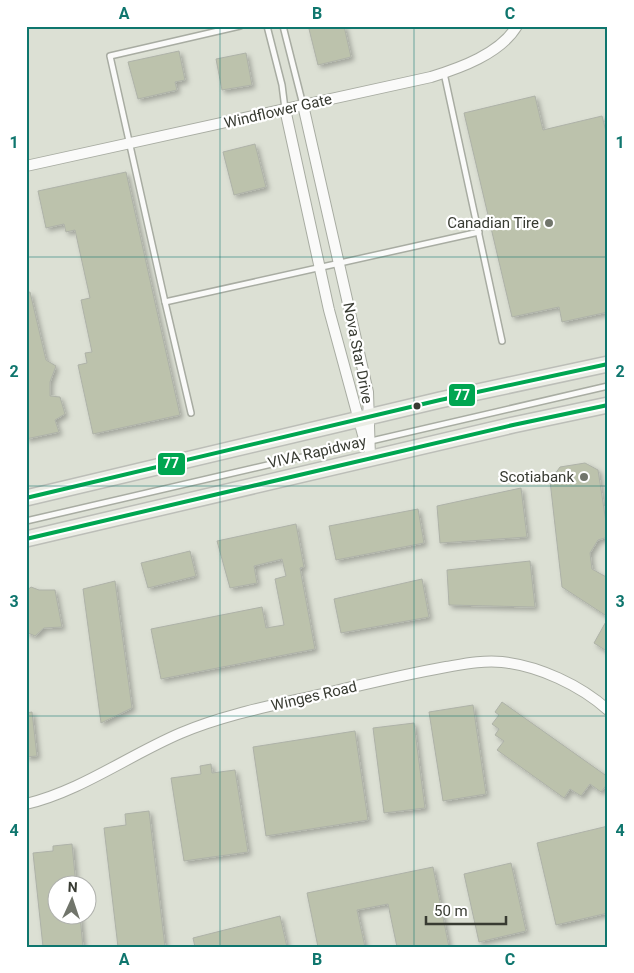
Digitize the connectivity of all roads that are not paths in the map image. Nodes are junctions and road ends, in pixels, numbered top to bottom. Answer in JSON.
{"nodes":[{"id":1,"x":240,"y":26,"type":"edge"},
{"id":2,"x":267,"y":26,"type":"edge"},
{"id":3,"x":283,"y":26,"type":"edge"},
{"id":4,"x":517,"y":26,"type":"edge"},
{"id":5,"x":444,"y":73,"type":"junction"},
{"id":6,"x":303,"y":105,"type":"junction"},
{"id":7,"x":285,"y":109,"type":"junction"},
{"id":8,"x":130,"y":145,"type":"junction"},
{"id":9,"x":26,"y":166,"type":"edge"},
{"id":10,"x":479,"y":232,"type":"junction"},
{"id":11,"x":340,"y":264,"type":"junction"},
{"id":12,"x":320,"y":268,"type":"junction"},
{"id":13,"x":165,"y":302,"type":"junction"},
{"id":14,"x":502,"y":341,"type":"dead end"},
{"id":15,"x":608,"y":364,"type":"edge"},
{"id":16,"x":608,"y":386,"type":"edge"},
{"id":17,"x":608,"y":405,"type":"edge"},
{"id":18,"x":191,"y":413,"type":"dead end"},
{"id":19,"x":363,"y":418,"type":"junction"},
{"id":20,"x":367,"y":440,"type":"junction"},
{"id":21,"x":370,"y":458,"type":"junction"},
{"id":22,"x":26,"y":498,"type":"edge"},
{"id":23,"x":26,"y":521,"type":"edge"},
{"id":24,"x":26,"y":539,"type":"edge"},
{"id":25,"x":608,"y":710,"type":"edge"},
{"id":26,"x":26,"y":804,"type":"edge"}],
"edges":[{"from":1,"to":8,"type":"lane"},
{"from":2,"to":7,"type":"lane"},
{"from":3,"to":6,"type":"lane"},
{"from":4,"to":5,"type":"street","name":"Windflower Gate"},
{"from":5,"to":6,"type":"street","name":"Windflower Gate"},
{"from":5,"to":10,"type":"lane"},
{"from":6,"to":7,"type":"street","name":"Windflower Gate"},
{"from":6,"to":11,"type":"street","name":"Nova Star Drive"},
{"from":7,"to":8,"type":"street","name":"Windflower Gate"},
{"from":7,"to":12,"type":"street","name":"Nova Star Drive"},
{"from":8,"to":9,"type":"street","name":"Windflower Gate"},
{"from":8,"to":13,"type":"lane"},
{"from":10,"to":11,"type":"lane"},
{"from":10,"to":14,"type":"lane"},
{"from":11,"to":12,"type":"lane"},
{"from":11,"to":19,"type":"street","name":"Nova Star Drive"},
{"from":12,"to":13,"type":"lane"},
{"from":12,"to":19,"type":"street","name":"Nova Star Drive"},
{"from":13,"to":18,"type":"lane"},
{"from":15,"to":19,"type":"main road"},
{"from":16,"to":20,"type":"lane","name":"VIVA Rapidway"},
{"from":17,"to":21,"type":"main road"},
{"from":19,"to":20,"type":"street","name":"Nova Star Drive"},
{"from":19,"to":22,"type":"main road"},
{"from":20,"to":21,"type":"street","name":"Nova Star Drive"},
{"from":20,"to":23,"type":"lane","name":"VIVA Rapidway"},
{"from":21,"to":24,"type":"main road"},
{"from":25,"to":26,"type":"street","name":"Winges Road"}]}
